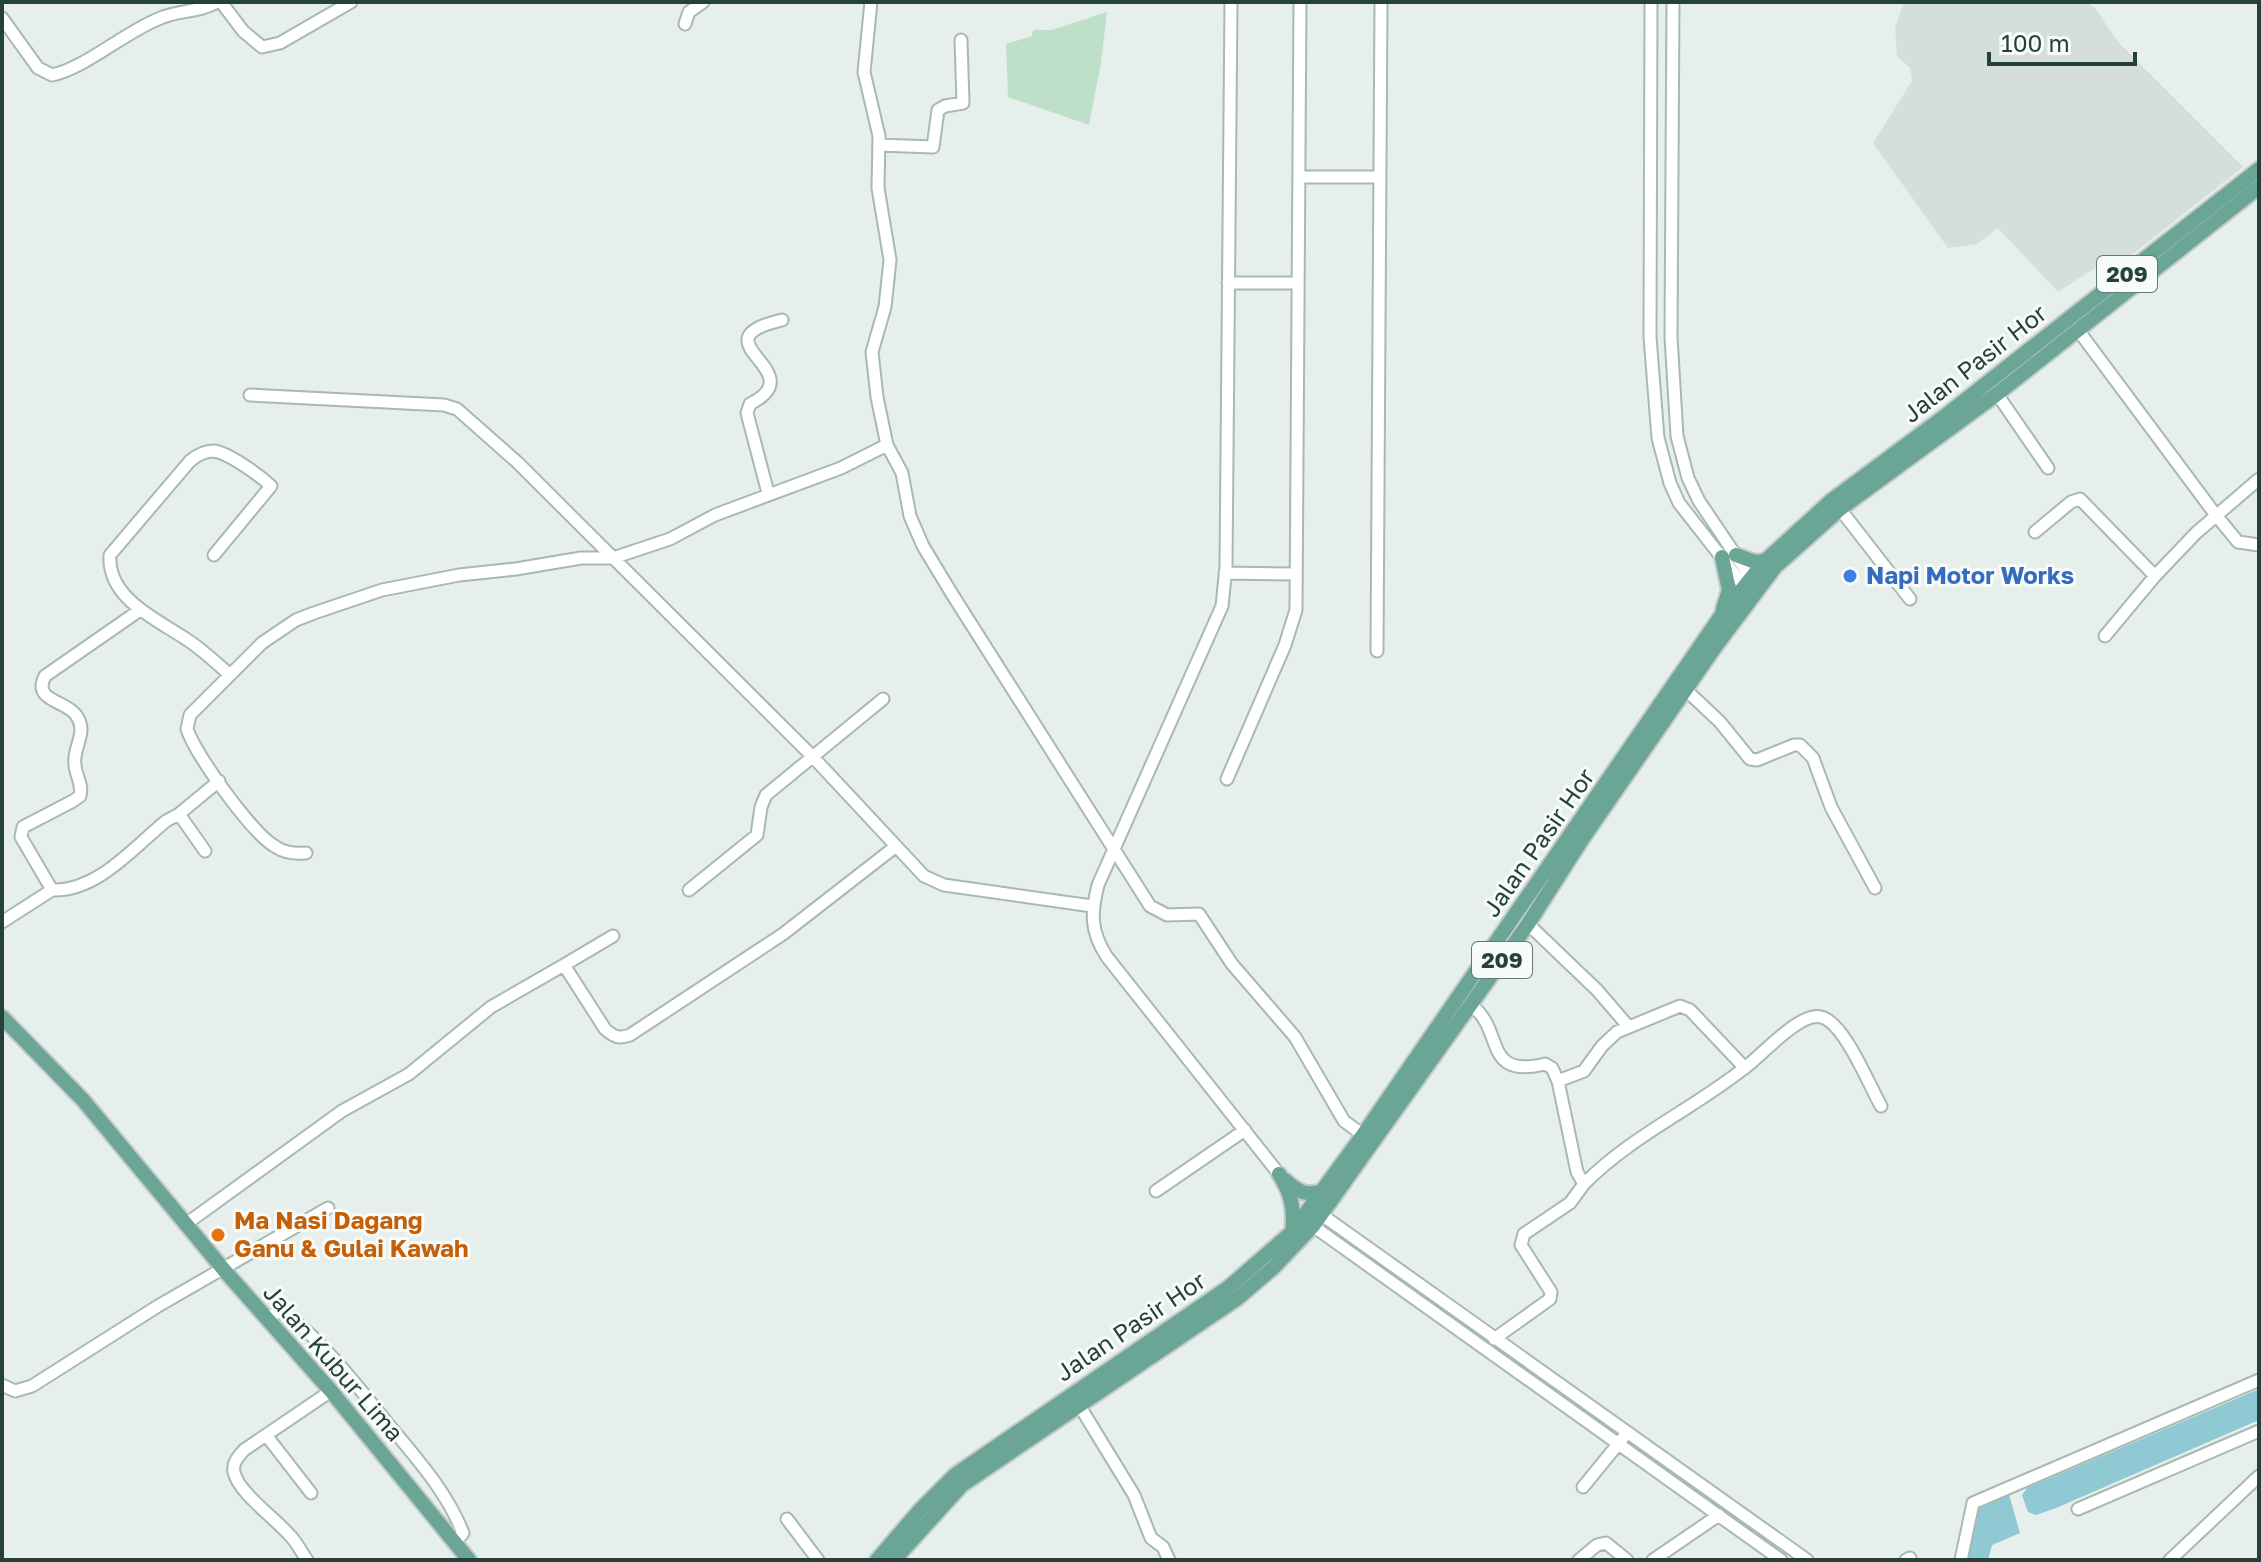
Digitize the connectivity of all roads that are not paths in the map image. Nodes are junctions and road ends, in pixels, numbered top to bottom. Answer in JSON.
{"nodes":[{"id":1,"x":219,"y":2,"type":"edge"},
{"id":2,"x":351,"y":2,"type":"edge"},
{"id":3,"x":703,"y":2,"type":"edge"},
{"id":4,"x":871,"y":2,"type":"edge"},
{"id":5,"x":1231,"y":2,"type":"edge"},
{"id":6,"x":1300,"y":2,"type":"edge"},
{"id":7,"x":1381,"y":2,"type":"edge"},
{"id":8,"x":1651,"y":2,"type":"edge"},
{"id":9,"x":1673,"y":2,"type":"edge"},
{"id":10,"x":2,"y":18,"type":"edge"},
{"id":11,"x":685,"y":24,"type":"dead end"},
{"id":12,"x":961,"y":40,"type":"dead end"},
{"id":13,"x":879,"y":145,"type":"junction"},
{"id":14,"x":2259,"y":169,"type":"edge"},
{"id":15,"x":1299,"y":177,"type":"junction"},
{"id":16,"x":1380,"y":177,"type":"junction"},
{"id":17,"x":1651,"y":184,"type":"junction"},
{"id":18,"x":1672,"y":185,"type":"junction"},
{"id":19,"x":2259,"y":187,"type":"edge"},
{"id":20,"x":1228,"y":283,"type":"junction"},
{"id":21,"x":1297,"y":283,"type":"junction"},
{"id":22,"x":782,"y":320,"type":"dead end"},
{"id":23,"x":2078,"y":330,"type":"junction"},
{"id":24,"x":1997,"y":394,"type":"junction"},
{"id":25,"x":250,"y":395,"type":"dead end"},
{"id":26,"x":887,"y":445,"type":"junction"},
{"id":27,"x":2048,"y":468,"type":"dead end"},
{"id":28,"x":2259,"y":479,"type":"edge"},
{"id":29,"x":768,"y":493,"type":"junction"},
{"id":30,"x":1840,"y":509,"type":"junction"},
{"id":31,"x":2215,"y":514,"type":"junction"},
{"id":32,"x":2035,"y":532,"type":"dead end"},
{"id":33,"x":2259,"y":545,"type":"edge"},
{"id":34,"x":214,"y":555,"type":"dead end"},
{"id":35,"x":1729,"y":556,"type":"junction"},
{"id":36,"x":613,"y":558,"type":"junction"},
{"id":37,"x":1765,"y":561,"type":"junction"},
{"id":38,"x":1225,"y":573,"type":"junction"},
{"id":39,"x":1296,"y":574,"type":"junction"},
{"id":40,"x":2155,"y":576,"type":"junction"},
{"id":41,"x":1748,"y":582,"type":"junction"},
{"id":42,"x":1910,"y":599,"type":"dead end"},
{"id":43,"x":140,"y":610,"type":"junction"},
{"id":44,"x":1723,"y":613,"type":"junction"},
{"id":45,"x":2105,"y":636,"type":"dead end"},
{"id":46,"x":1377,"y":651,"type":"dead end"},
{"id":47,"x":230,"y":675,"type":"junction"},
{"id":48,"x":1686,"y":690,"type":"junction"},
{"id":49,"x":883,"y":699,"type":"dead end"},
{"id":50,"x":813,"y":757,"type":"junction"},
{"id":51,"x":1227,"y":779,"type":"dead end"},
{"id":52,"x":219,"y":781,"type":"junction"},
{"id":53,"x":179,"y":814,"type":"junction"},
{"id":54,"x":895,"y":847,"type":"junction"},
{"id":55,"x":1114,"y":847,"type":"junction"},
{"id":56,"x":205,"y":851,"type":"dead end"},
{"id":57,"x":306,"y":853,"type":"dead end"},
{"id":58,"x":1875,"y":888,"type":"dead end"},
{"id":59,"x":52,"y":890,"type":"junction"},
{"id":60,"x":689,"y":890,"type":"dead end"},
{"id":61,"x":1092,"y":906,"type":"junction"},
{"id":62,"x":2,"y":922,"type":"edge"},
{"id":63,"x":1528,"y":924,"type":"junction"},
{"id":64,"x":613,"y":936,"type":"dead end"},
{"id":65,"x":564,"y":965,"type":"junction"},
{"id":66,"x":1470,"y":1004,"type":"junction"},
{"id":67,"x":2,"y":1017,"type":"edge"},
{"id":68,"x":1628,"y":1026,"type":"junction"},
{"id":69,"x":1745,"y":1068,"type":"junction"},
{"id":70,"x":1558,"y":1081,"type":"junction"},
{"id":71,"x":1881,"y":1106,"type":"dead end"},
{"id":72,"x":1245,"y":1130,"type":"junction"},
{"id":73,"x":1363,"y":1135,"type":"junction"},
{"id":74,"x":1279,"y":1174,"type":"junction"},
{"id":75,"x":1584,"y":1184,"type":"junction"},
{"id":76,"x":1325,"y":1190,"type":"junction"},
{"id":77,"x":1156,"y":1191,"type":"dead end"},
{"id":78,"x":328,"y":1208,"type":"dead end"},
{"id":79,"x":1317,"y":1220,"type":"junction"},
{"id":80,"x":186,"y":1224,"type":"junction"},
{"id":81,"x":1292,"y":1232,"type":"junction"},
{"id":82,"x":224,"y":1270,"type":"junction"},
{"id":83,"x":267,"y":1319,"type":"junction"},
{"id":84,"x":1494,"y":1339,"type":"junction"},
{"id":85,"x":2259,"y":1380,"type":"edge"},
{"id":86,"x":2,"y":1385,"type":"edge"},
{"id":87,"x":331,"y":1391,"type":"junction"},
{"id":88,"x":1079,"y":1405,"type":"junction"},
{"id":89,"x":2259,"y":1431,"type":"edge"},
{"id":90,"x":1627,"y":1433,"type":"junction"},
{"id":91,"x":266,"y":1435,"type":"junction"},
{"id":92,"x":1618,"y":1444,"type":"junction"},
{"id":93,"x":2259,"y":1476,"type":"edge"},
{"id":94,"x":1583,"y":1487,"type":"dead end"},
{"id":95,"x":311,"y":1493,"type":"dead end"},
{"id":96,"x":2078,"y":1509,"type":"dead end"},
{"id":97,"x":1719,"y":1515,"type":"junction"},
{"id":98,"x":787,"y":1519,"type":"dead end"},
{"id":99,"x":455,"y":1542,"type":"junction"},
{"id":100,"x":307,"y":1560,"type":"edge"},
{"id":101,"x":469,"y":1560,"type":"edge"},
{"id":102,"x":818,"y":1560,"type":"edge"},
{"id":103,"x":877,"y":1560,"type":"edge"},
{"id":104,"x":894,"y":1560,"type":"edge"},
{"id":105,"x":1169,"y":1560,"type":"edge"},
{"id":106,"x":1579,"y":1560,"type":"edge"},
{"id":107,"x":1627,"y":1560,"type":"edge"},
{"id":108,"x":1653,"y":1560,"type":"edge"},
{"id":109,"x":1781,"y":1560,"type":"edge"},
{"id":110,"x":1807,"y":1560,"type":"edge"},
{"id":111,"x":1961,"y":1560,"type":"edge"},
{"id":112,"x":2170,"y":1560,"type":"edge"}],
"edges":[{"from":1,"to":2,"type":"street"},
{"from":1,"to":10,"type":"street"},
{"from":3,"to":11,"type":"street"},
{"from":4,"to":13,"type":"street"},
{"from":5,"to":20,"type":"street"},
{"from":6,"to":15,"type":"street"},
{"from":7,"to":16,"type":"street"},
{"from":8,"to":17,"type":"street"},
{"from":9,"to":18,"type":"street"},
{"from":12,"to":13,"type":"street"},
{"from":13,"to":26,"type":"street"},
{"from":14,"to":37,"type":"main road","name":"Jalan Pasir Hor","number":"209"},
{"from":15,"to":16,"type":"street"},
{"from":15,"to":21,"type":"street"},
{"from":16,"to":46,"type":"street"},
{"from":17,"to":18,"type":"street"},
{"from":17,"to":35,"type":"street"},
{"from":18,"to":35,"type":"street"},
{"from":19,"to":23,"type":"main road","name":"Jalan Pasir Hor","number":"209"},
{"from":20,"to":21,"type":"street"},
{"from":20,"to":38,"type":"street"},
{"from":21,"to":39,"type":"street"},
{"from":22,"to":29,"type":"street"},
{"from":23,"to":24,"type":"main road","name":"Jalan Pasir Hor","number":"209"},
{"from":23,"to":31,"type":"street"},
{"from":24,"to":27,"type":"street"},
{"from":24,"to":30,"type":"main road","name":"Jalan Pasir Hor","number":"209"},
{"from":25,"to":36,"type":"street"},
{"from":26,"to":29,"type":"street"},
{"from":26,"to":55,"type":"street"},
{"from":28,"to":31,"type":"street"},
{"from":29,"to":36,"type":"street"},
{"from":30,"to":42,"type":"street"},
{"from":30,"to":48,"type":"main road","name":"Jalan Pasir Hor","number":"209"},
{"from":31,"to":33,"type":"street"},
{"from":31,"to":40,"type":"street"},
{"from":32,"to":40,"type":"street"},
{"from":34,"to":43,"type":"street"},
{"from":35,"to":37,"type":"main road"},
{"from":35,"to":41,"type":"street"},
{"from":35,"to":44,"type":"main road"},
{"from":36,"to":47,"type":"street"},
{"from":36,"to":50,"type":"street"},
{"from":37,"to":41,"type":"main road","name":"Jalan Pasir Hor","number":"209"},
{"from":38,"to":39,"type":"street"},
{"from":38,"to":55,"type":"street"},
{"from":39,"to":51,"type":"street"},
{"from":40,"to":45,"type":"street"},
{"from":41,"to":44,"type":"main road","name":"Jalan Pasir Hor","number":"209"},
{"from":43,"to":47,"type":"street"},
{"from":43,"to":59,"type":"street"},
{"from":44,"to":73,"type":"main road","name":"Jalan Pasir Hor","number":"209"},
{"from":47,"to":52,"type":"street"},
{"from":48,"to":58,"type":"street"},
{"from":48,"to":63,"type":"main road","name":"Jalan Pasir Hor","number":"209"},
{"from":49,"to":50,"type":"street"},
{"from":50,"to":54,"type":"street"},
{"from":50,"to":60,"type":"street"},
{"from":52,"to":53,"type":"street"},
{"from":52,"to":57,"type":"street"},
{"from":53,"to":56,"type":"street"},
{"from":53,"to":59,"type":"street"},
{"from":54,"to":61,"type":"street"},
{"from":54,"to":65,"type":"street"},
{"from":55,"to":61,"type":"street"},
{"from":55,"to":73,"type":"street"},
{"from":59,"to":62,"type":"street"},
{"from":61,"to":72,"type":"street"},
{"from":63,"to":66,"type":"main road","name":"Jalan Pasir Hor","number":"209"},
{"from":63,"to":68,"type":"street"},
{"from":64,"to":65,"type":"street"},
{"from":65,"to":80,"type":"street"},
{"from":66,"to":70,"type":"street"},
{"from":66,"to":79,"type":"main road","name":"Jalan Pasir Hor","number":"209"},
{"from":67,"to":80,"type":"main road","name":"Jalan Kubur Lima"},
{"from":68,"to":69,"type":"street"},
{"from":68,"to":70,"type":"street"},
{"from":69,"to":71,"type":"street"},
{"from":69,"to":75,"type":"street"},
{"from":70,"to":75,"type":"street"},
{"from":72,"to":74,"type":"street"},
{"from":72,"to":77,"type":"street"},
{"from":73,"to":76,"type":"main road","name":"Jalan Pasir Hor","number":"209"},
{"from":74,"to":76,"type":"main road"},
{"from":74,"to":81,"type":"main road"},
{"from":75,"to":84,"type":"street"},
{"from":76,"to":81,"type":"main road","name":"Jalan Pasir Hor","number":"209"},
{"from":78,"to":82,"type":"street"},
{"from":79,"to":84,"type":"street"},
{"from":79,"to":88,"type":"main road","name":"Jalan Pasir Hor","number":"209"},
{"from":79,"to":92,"type":"street"},
{"from":80,"to":82,"type":"main road","name":"Jalan Kubur Lima"},
{"from":81,"to":103,"type":"main road","name":"Jalan Pasir Hor","number":"209"},
{"from":82,"to":83,"type":"main road","name":"Jalan Kubur Lima"},
{"from":82,"to":86,"type":"street"},
{"from":83,"to":87,"type":"main road","name":"Jalan Kubur Lima"},
{"from":83,"to":99,"type":"street"},
{"from":84,"to":90,"type":"street"},
{"from":85,"to":111,"type":"street"},
{"from":87,"to":91,"type":"street"},
{"from":87,"to":99,"type":"main road","name":"Jalan Kubur Lima"},
{"from":88,"to":104,"type":"main road","name":"Jalan Pasir Hor","number":"209"},
{"from":88,"to":105,"type":"street"},
{"from":89,"to":96,"type":"street"},
{"from":90,"to":92,"type":"street"},
{"from":90,"to":110,"type":"street"},
{"from":91,"to":95,"type":"street"},
{"from":91,"to":100,"type":"street"},
{"from":92,"to":94,"type":"street"},
{"from":92,"to":97,"type":"street"},
{"from":93,"to":112,"type":"street"},
{"from":97,"to":108,"type":"street"},
{"from":97,"to":109,"type":"street"},
{"from":98,"to":102,"type":"street"},
{"from":99,"to":101,"type":"main road","name":"Jalan Kubur Lima"},
{"from":106,"to":107,"type":"street"}]}
